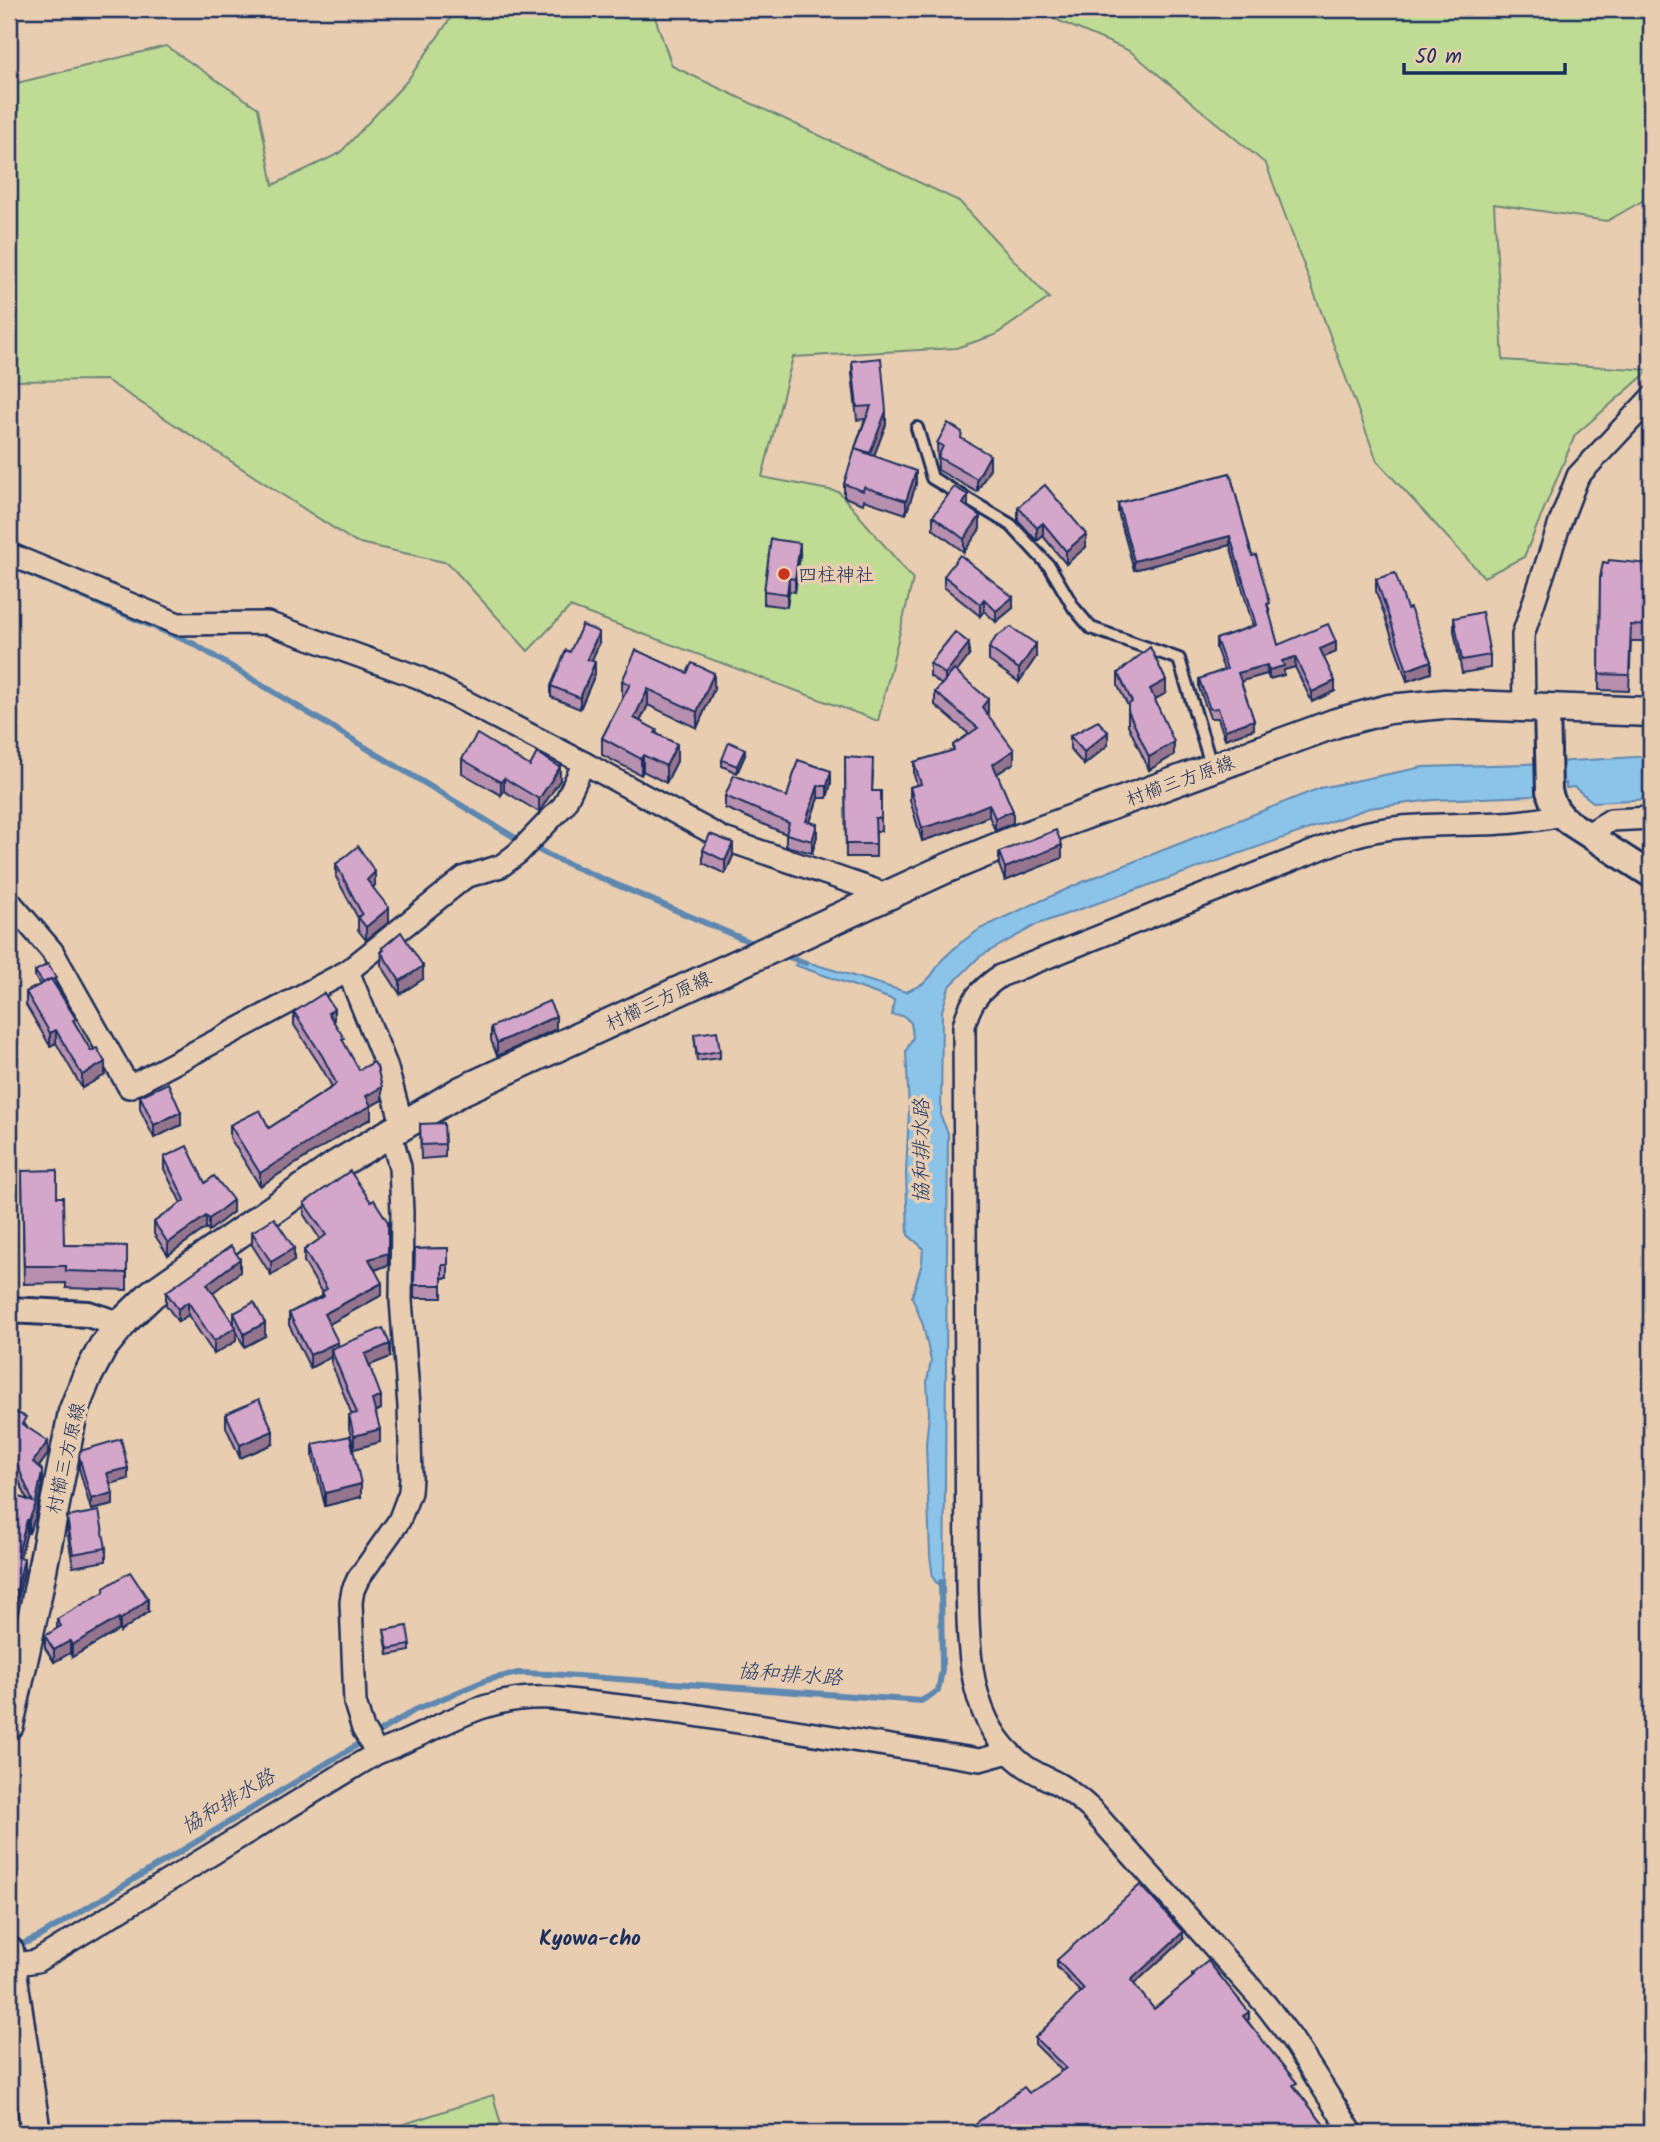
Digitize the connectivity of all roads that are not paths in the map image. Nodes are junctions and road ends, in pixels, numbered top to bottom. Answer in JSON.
{"nodes":[{"id":1,"x":1651,"y":398,"type":"edge"},
{"id":2,"x":917,"y":428,"type":"dead end"},
{"id":3,"x":9,"y":554,"type":"edge"},
{"id":4,"x":1651,"y":712,"type":"edge"},
{"id":5,"x":1539,"y":715,"type":"junction"},
{"id":6,"x":584,"y":763,"type":"junction"},
{"id":7,"x":1212,"y":768,"type":"junction"},
{"id":8,"x":1560,"y":815,"type":"junction"},
{"id":9,"x":1651,"y":817,"type":"edge"},
{"id":10,"x":1588,"y":834,"type":"junction"},
{"id":11,"x":1651,"y":876,"type":"edge"},
{"id":12,"x":881,"y":898,"type":"junction"},
{"id":13,"x":9,"y":901,"type":"edge"},
{"id":14,"x":348,"y":971,"type":"junction"},
{"id":15,"x":396,"y":1128,"type":"junction"},
{"id":16,"x":9,"y":1310,"type":"edge"},
{"id":17,"x":121,"y":1325,"type":"junction"},
{"id":18,"x":9,"y":1725,"type":"edge"},
{"id":19,"x":371,"y":1743,"type":"junction"},
{"id":20,"x":1009,"y":1752,"type":"junction"},
{"id":21,"x":10,"y":1959,"type":"edge"},
{"id":22,"x":36,"y":2133,"type":"edge"},
{"id":23,"x":1352,"y":2133,"type":"edge"}],
"edges":[{"from":1,"to":5,"type":"street"},
{"from":2,"to":7,"type":"lane"},
{"from":3,"to":6,"type":"street"},
{"from":4,"to":5,"type":"main road","name":"村櫛三方原線"},
{"from":5,"to":7,"type":"main road","name":"村櫛三方原線"},
{"from":5,"to":8,"type":"street"},
{"from":6,"to":12,"type":"street"},
{"from":6,"to":14,"type":"street"},
{"from":7,"to":12,"type":"main road","name":"村櫛三方原線"},
{"from":8,"to":10,"type":"street"},
{"from":8,"to":20,"type":"street"},
{"from":9,"to":10,"type":"street"},
{"from":10,"to":11,"type":"street"},
{"from":12,"to":15,"type":"main road","name":"村櫛三方原線"},
{"from":13,"to":14,"type":"street"},
{"from":14,"to":15,"type":"street"},
{"from":15,"to":17,"type":"main road","name":"村櫛三方原線"},
{"from":15,"to":19,"type":"street"},
{"from":16,"to":17,"type":"street"},
{"from":17,"to":18,"type":"main road","name":"村櫛三方原線"},
{"from":19,"to":20,"type":"street"},
{"from":19,"to":21,"type":"street"},
{"from":20,"to":23,"type":"street"},
{"from":21,"to":22,"type":"main road"}]}
